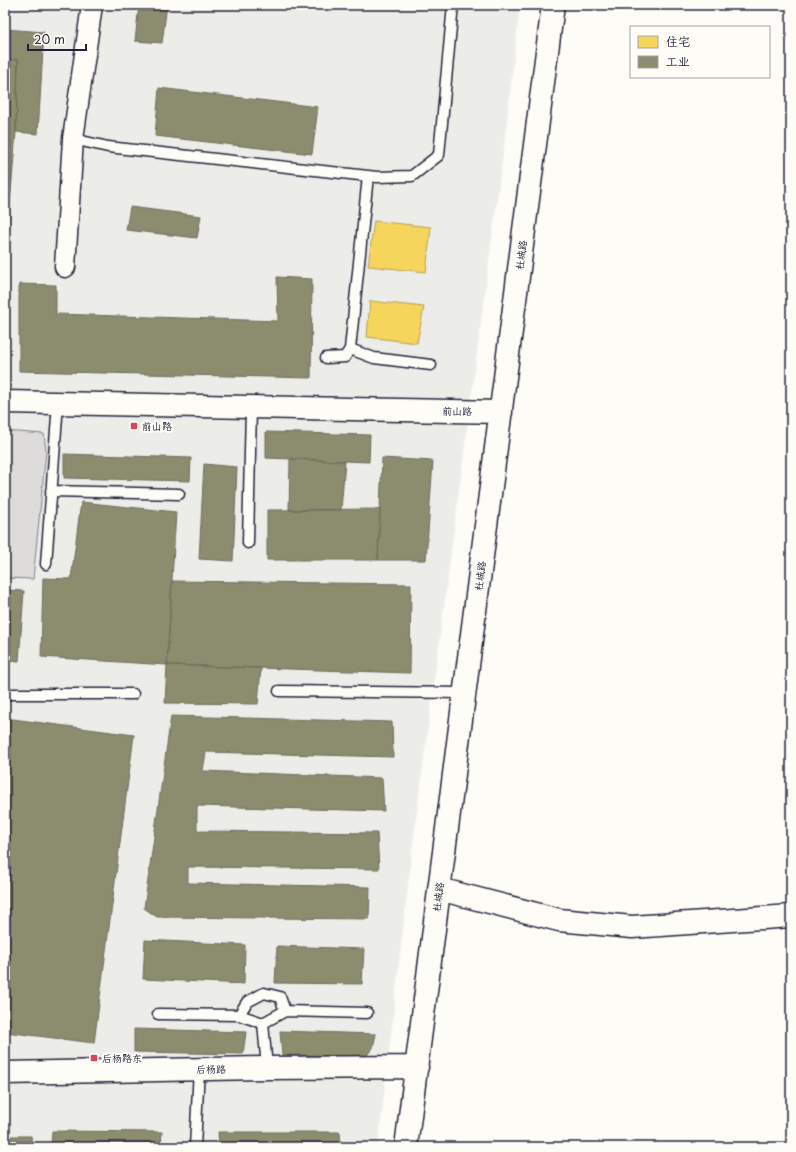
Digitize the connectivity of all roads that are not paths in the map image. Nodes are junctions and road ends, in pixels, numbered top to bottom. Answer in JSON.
{"nodes":[{"id":1,"x":92,"y":5,"type":"edge"},
{"id":2,"x":453,"y":5,"type":"edge"},
{"id":3,"x":553,"y":5,"type":"edge"},
{"id":4,"x":73,"y":140,"type":"junction"},
{"id":5,"x":368,"y":176,"type":"junction"},
{"id":6,"x":64,"y":267,"type":"dead end"},
{"id":7,"x":350,"y":349,"type":"junction"},
{"id":8,"x":326,"y":358,"type":"dead end"},
{"id":9,"x":431,"y":365,"type":"dead end"},
{"id":10,"x":5,"y":402,"type":"edge"},
{"id":11,"x":58,"y":403,"type":"junction"},
{"id":12,"x":251,"y":407,"type":"junction"},
{"id":13,"x":501,"y":412,"type":"junction"},
{"id":14,"x":51,"y":491,"type":"junction"},
{"id":15,"x":179,"y":494,"type":"dead end"},
{"id":16,"x":248,"y":543,"type":"dead end"},
{"id":17,"x":46,"y":564,"type":"dead end"},
{"id":18,"x":279,"y":691,"type":"dead end"},
{"id":19,"x":465,"y":693,"type":"junction"},
{"id":20,"x":5,"y":694,"type":"edge"},
{"id":21,"x":133,"y":694,"type":"dead end"},
{"id":22,"x":439,"y":890,"type":"junction"},
{"id":23,"x":791,"y":916,"type":"edge"},
{"id":24,"x":285,"y":1012,"type":"junction"},
{"id":25,"x":367,"y":1013,"type":"dead end"},
{"id":26,"x":158,"y":1014,"type":"dead end"},
{"id":27,"x":239,"y":1015,"type":"junction"},
{"id":28,"x":263,"y":1023,"type":"junction"},
{"id":29,"x":417,"y":1067,"type":"junction"},
{"id":30,"x":267,"y":1068,"type":"junction"},
{"id":31,"x":199,"y":1069,"type":"junction"},
{"id":32,"x":5,"y":1073,"type":"edge"},
{"id":33,"x":195,"y":1147,"type":"edge"},
{"id":34,"x":406,"y":1147,"type":"edge"}],
"edges":[{"from":1,"to":4,"type":"street"},
{"from":2,"to":5,"type":"lane"},
{"from":3,"to":13,"type":"street","name":"杜城路"},
{"from":4,"to":5,"type":"lane"},
{"from":4,"to":6,"type":"street"},
{"from":5,"to":7,"type":"lane"},
{"from":7,"to":8,"type":"lane"},
{"from":7,"to":9,"type":"lane"},
{"from":10,"to":11,"type":"street","name":"前山路"},
{"from":11,"to":12,"type":"street","name":"前山路"},
{"from":11,"to":14,"type":"lane"},
{"from":12,"to":13,"type":"street","name":"前山路"},
{"from":12,"to":16,"type":"lane"},
{"from":13,"to":19,"type":"street","name":"杜城路"},
{"from":14,"to":15,"type":"lane"},
{"from":14,"to":17,"type":"lane"},
{"from":18,"to":19,"type":"lane"},
{"from":19,"to":22,"type":"street","name":"杜城路"},
{"from":20,"to":21,"type":"lane"},
{"from":22,"to":23,"type":"street"},
{"from":22,"to":29,"type":"street","name":"杜城路"},
{"from":24,"to":25,"type":"lane"},
{"from":24,"to":27,"type":"lane"},
{"from":24,"to":28,"type":"lane"},
{"from":26,"to":27,"type":"lane"},
{"from":27,"to":28,"type":"lane"},
{"from":28,"to":30,"type":"lane"},
{"from":29,"to":30,"type":"street","name":"后杨路"},
{"from":29,"to":34,"type":"street","name":"杜城路"},
{"from":30,"to":31,"type":"street","name":"后杨路"},
{"from":31,"to":32,"type":"street","name":"后杨路"},
{"from":31,"to":33,"type":"lane"}]}
